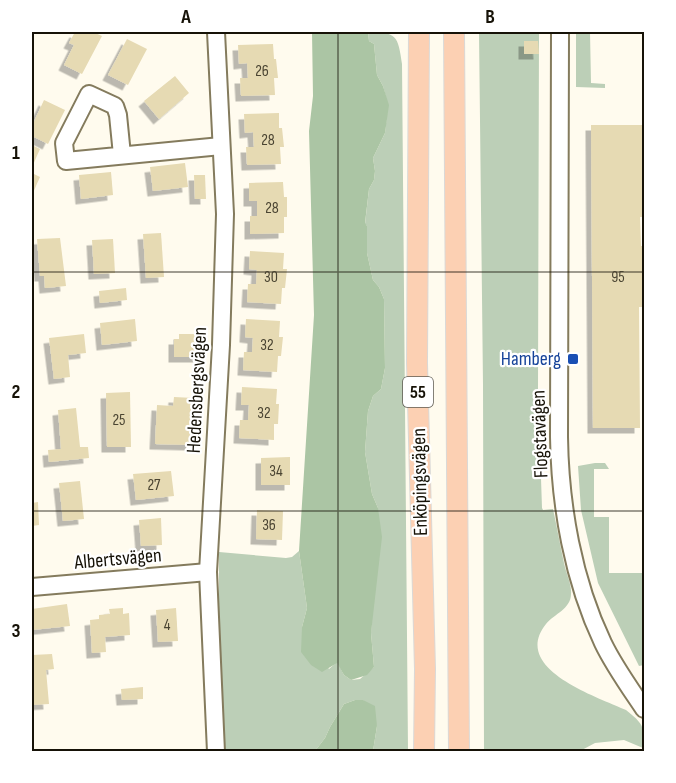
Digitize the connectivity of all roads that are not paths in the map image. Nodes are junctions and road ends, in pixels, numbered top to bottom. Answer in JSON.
{"nodes":[{"id":1,"x":216,"y":32,"type":"edge"},
{"id":2,"x":419,"y":32,"type":"edge"},
{"id":3,"x":454,"y":32,"type":"edge"},
{"id":4,"x":560,"y":32,"type":"edge"},
{"id":5,"x":221,"y":146,"type":"junction"},
{"id":6,"x":122,"y":155,"type":"junction"},
{"id":7,"x":208,"y":572,"type":"junction"},
{"id":8,"x":32,"y":587,"type":"edge"},
{"id":9,"x":645,"y":709,"type":"edge"},
{"id":10,"x":216,"y":752,"type":"edge"},
{"id":11,"x":424,"y":752,"type":"edge"},
{"id":12,"x":459,"y":752,"type":"edge"}],
"edges":[{"from":1,"to":5,"type":"street","name":"Hedensbergsvägen"},
{"from":2,"to":11,"type":"main road","name":"Enköpingsvägen","number":"55"},
{"from":3,"to":12,"type":"main road","name":"Enköpingsvägen","number":"55"},
{"from":4,"to":9,"type":"street","name":"Flogstavägen"},
{"from":5,"to":6,"type":"street"},
{"from":5,"to":7,"type":"street","name":"Hedensbergsvägen"},
{"from":6,"to":6,"type":"street"},
{"from":7,"to":8,"type":"street","name":"Albertsvägen"},
{"from":7,"to":10,"type":"street","name":"Hedensbergsvägen"}]}
